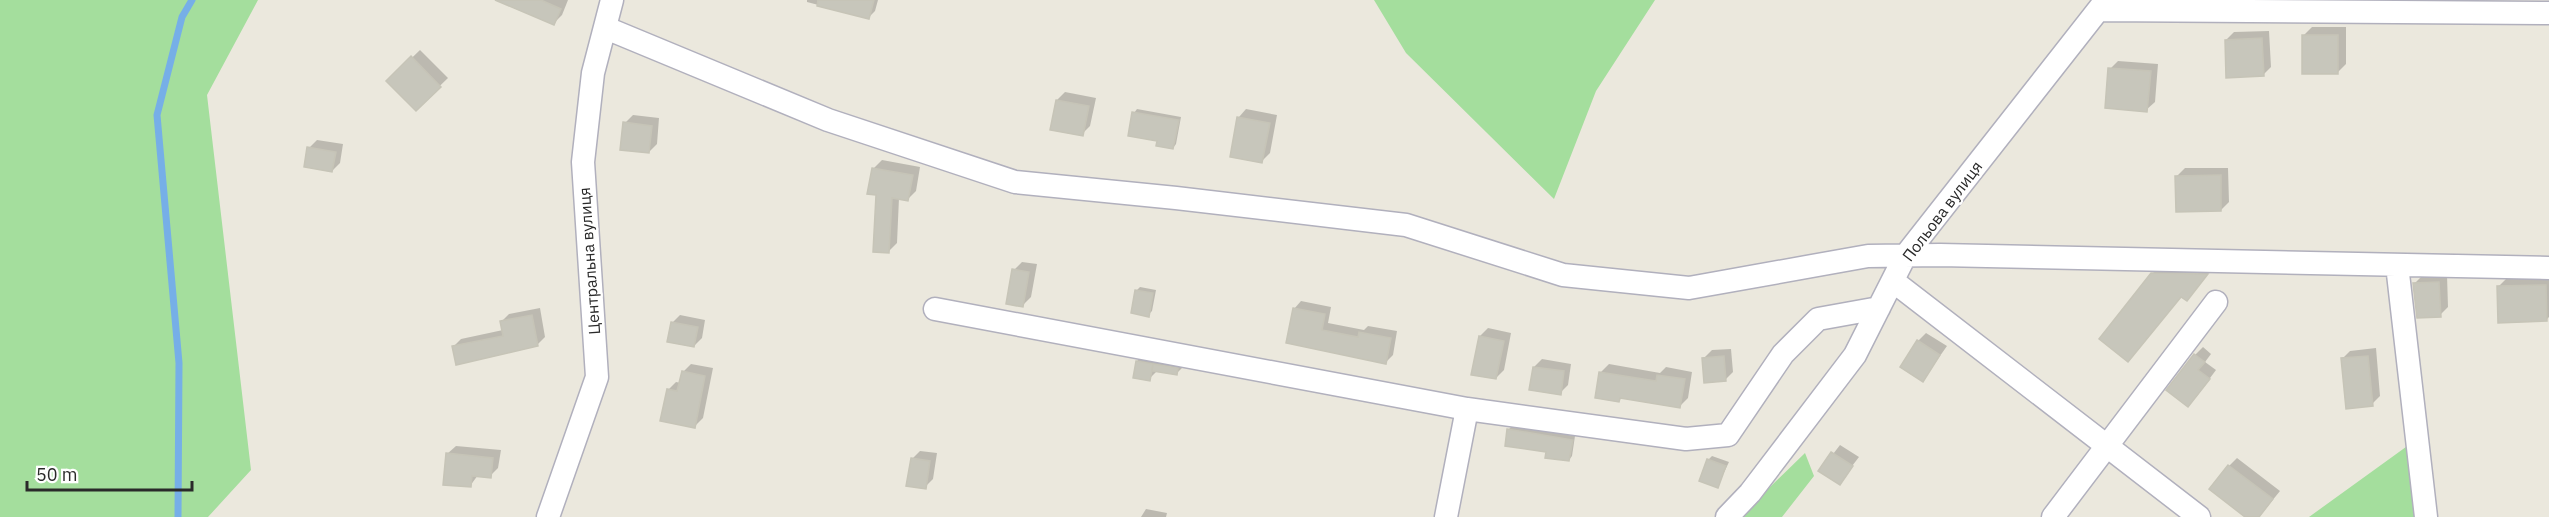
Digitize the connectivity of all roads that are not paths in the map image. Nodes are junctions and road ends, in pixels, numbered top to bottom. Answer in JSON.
{"nodes":[{"id":1,"x":612,"y":0,"type":"edge"},
{"id":2,"x":2102,"y":5,"type":"edge"},
{"id":3,"x":2549,"y":13,"type":"edge"},
{"id":4,"x":606,"y":28,"type":"junction"},
{"id":5,"x":1905,"y":256,"type":"junction"},
{"id":6,"x":2397,"y":265,"type":"junction"},
{"id":7,"x":2549,"y":268,"type":"edge"},
{"id":8,"x":1893,"y":281,"type":"junction"},
{"id":9,"x":2216,"y":302,"type":"dead end"},
{"id":10,"x":1879,"y":308,"type":"junction"},
{"id":11,"x":935,"y":309,"type":"dead end"},
{"id":12,"x":1467,"y":409,"type":"junction"},
{"id":13,"x":2106,"y":445,"type":"junction"},
{"id":14,"x":548,"y":517,"type":"edge"},
{"id":15,"x":1446,"y":517,"type":"edge"},
{"id":16,"x":1727,"y":517,"type":"edge"},
{"id":17,"x":2053,"y":517,"type":"edge"},
{"id":18,"x":2199,"y":517,"type":"edge"},
{"id":19,"x":2427,"y":517,"type":"edge"}],
"edges":[{"from":1,"to":4,"type":"street","name":"Центральна вулиця"},
{"from":2,"to":3,"type":"street"},
{"from":2,"to":5,"type":"street","name":"Польова вулиця"},
{"from":4,"to":5,"type":"street"},
{"from":4,"to":14,"type":"street","name":"Центральна вулиця"},
{"from":5,"to":6,"type":"street"},
{"from":5,"to":8,"type":"street","name":"Польова вулиця"},
{"from":6,"to":7,"type":"street"},
{"from":6,"to":19,"type":"street"},
{"from":8,"to":10,"type":"street","name":"Польова вулиця"},
{"from":8,"to":13,"type":"street"},
{"from":9,"to":13,"type":"street"},
{"from":10,"to":12,"type":"street"},
{"from":10,"to":16,"type":"street","name":"Польова вулиця"},
{"from":11,"to":12,"type":"street"},
{"from":12,"to":15,"type":"street"},
{"from":13,"to":17,"type":"street"},
{"from":13,"to":18,"type":"street"}]}
